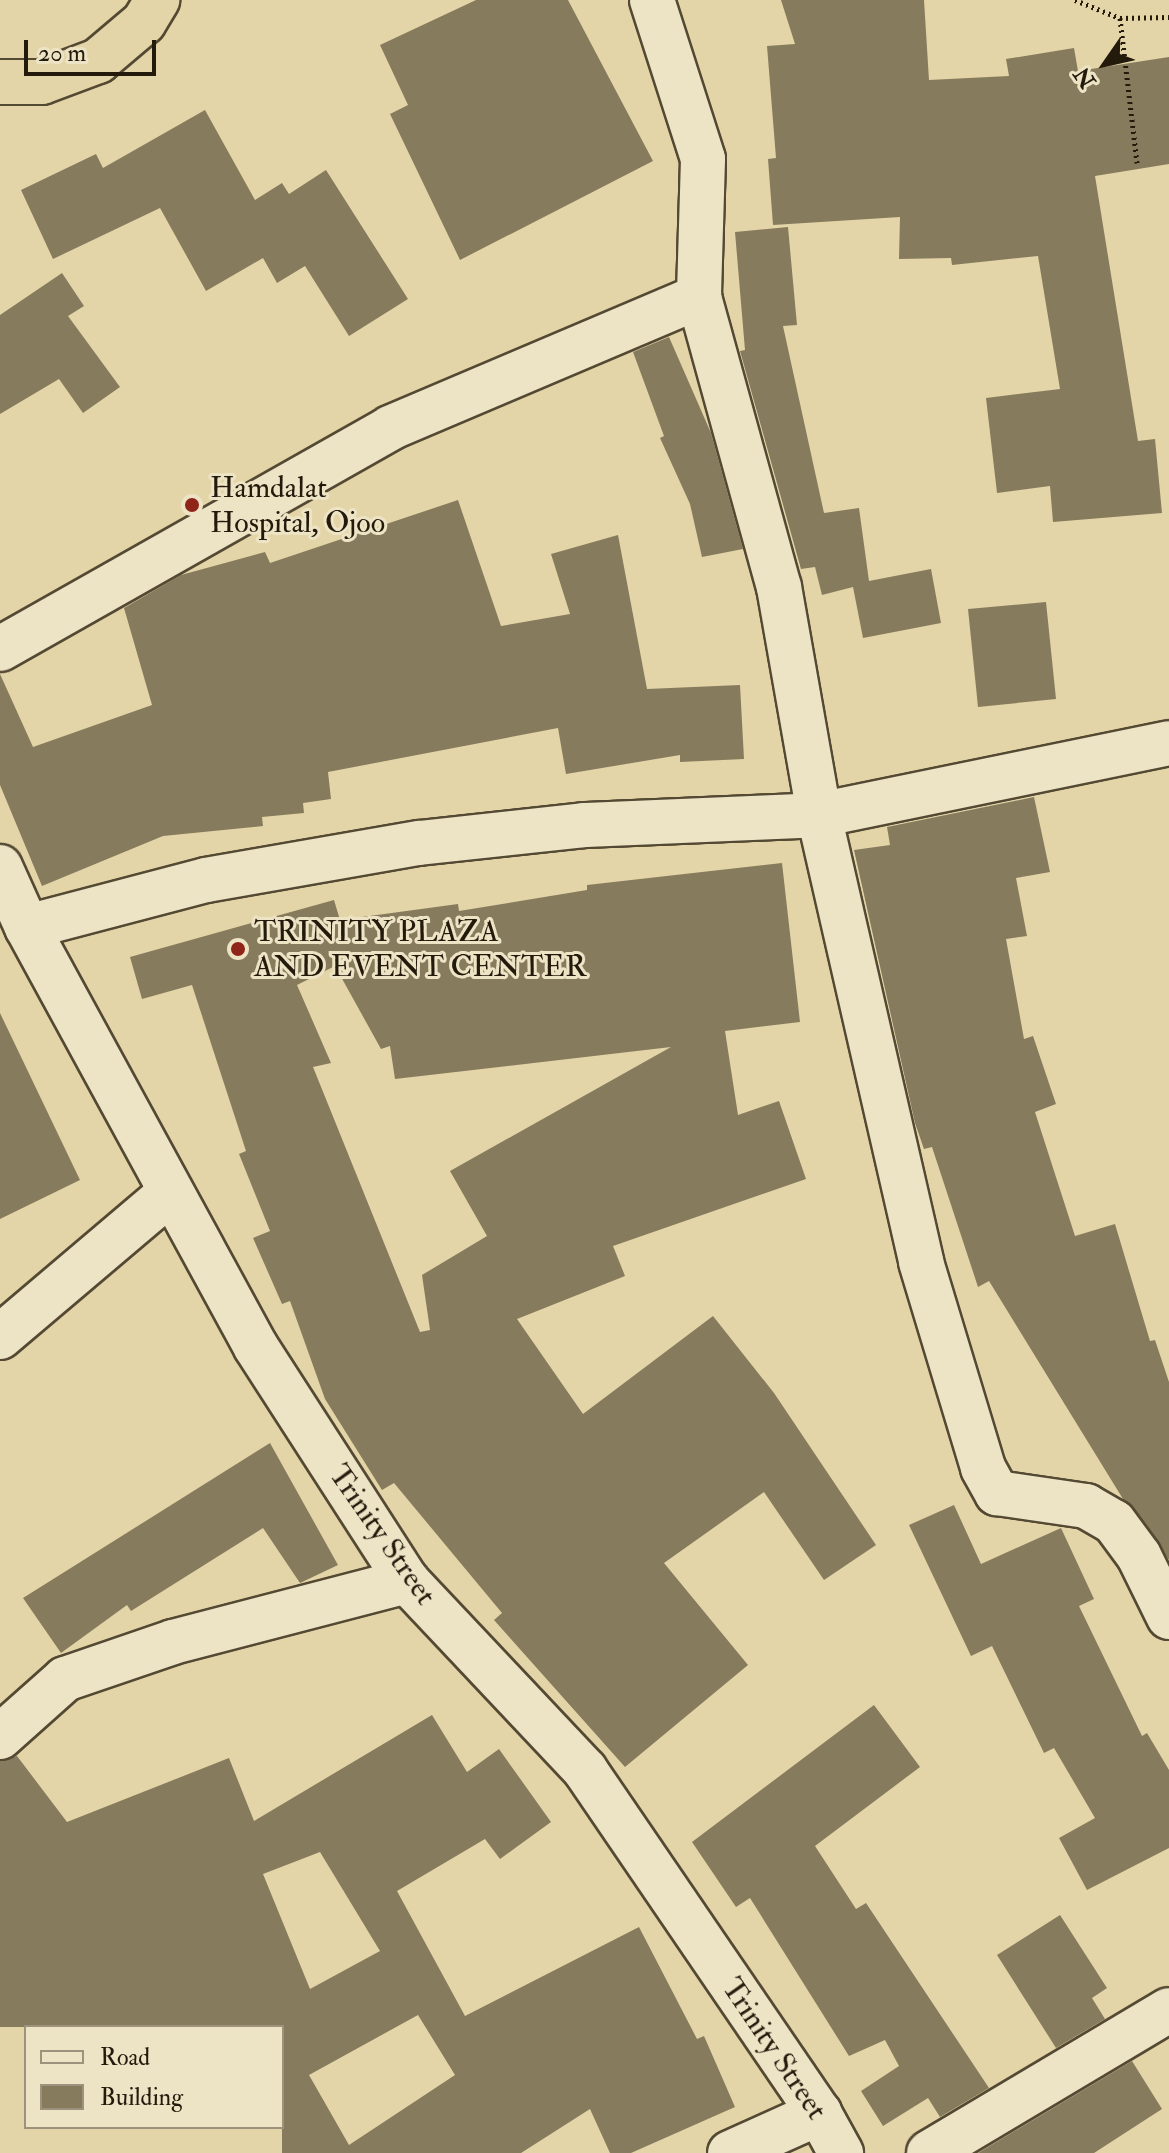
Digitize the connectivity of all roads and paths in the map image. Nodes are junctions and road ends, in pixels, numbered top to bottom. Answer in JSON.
{"nodes":[{"id":1,"x":157,"y":0,"type":"edge"},
{"id":2,"x":652,"y":0,"type":"edge"},
{"id":3,"x":1075,"y":0,"type":"edge"},
{"id":4,"x":1169,"y":17,"type":"edge"},
{"id":5,"x":1120,"y":18,"type":"junction"},
{"id":6,"x":0,"y":82,"type":"edge"},
{"id":7,"x":1137,"y":163,"type":"dead end"},
{"id":8,"x":699,"y":297,"type":"junction"},
{"id":9,"x":0,"y":649,"type":"edge"},
{"id":10,"x":1169,"y":743,"type":"edge"},
{"id":11,"x":819,"y":815,"type":"junction"},
{"id":12,"x":0,"y":867,"type":"edge"},
{"id":13,"x":27,"y":927,"type":"junction"},
{"id":14,"x":171,"y":1192,"type":"junction"},
{"id":15,"x":0,"y":1337,"type":"edge"},
{"id":16,"x":407,"y":1581,"type":"junction"},
{"id":17,"x":1169,"y":1617,"type":"edge"},
{"id":18,"x":0,"y":1737,"type":"edge"},
{"id":19,"x":1169,"y":2010,"type":"edge"},
{"id":20,"x":819,"y":2113,"type":"junction"},
{"id":21,"x":730,"y":2153,"type":"edge"},
{"id":22,"x":841,"y":2153,"type":"edge"},
{"id":23,"x":929,"y":2153,"type":"edge"}],
"edges":[{"from":1,"to":6,"type":"highway"},
{"from":2,"to":8,"type":"street"},
{"from":3,"to":5,"type":"path"},
{"from":4,"to":5,"type":"path"},
{"from":5,"to":7,"type":"path"},
{"from":8,"to":9,"type":"street"},
{"from":8,"to":11,"type":"street"},
{"from":10,"to":11,"type":"street"},
{"from":11,"to":13,"type":"street"},
{"from":11,"to":17,"type":"street"},
{"from":12,"to":13,"type":"street","name":"Trinity Street"},
{"from":13,"to":14,"type":"street","name":"Trinity Street"},
{"from":14,"to":15,"type":"street"},
{"from":14,"to":16,"type":"street","name":"Trinity Street"},
{"from":16,"to":18,"type":"street"},
{"from":16,"to":20,"type":"street","name":"Trinity Street"},
{"from":19,"to":23,"type":"street"},
{"from":20,"to":21,"type":"street"},
{"from":20,"to":22,"type":"street","name":"Trinity Street"}]}
